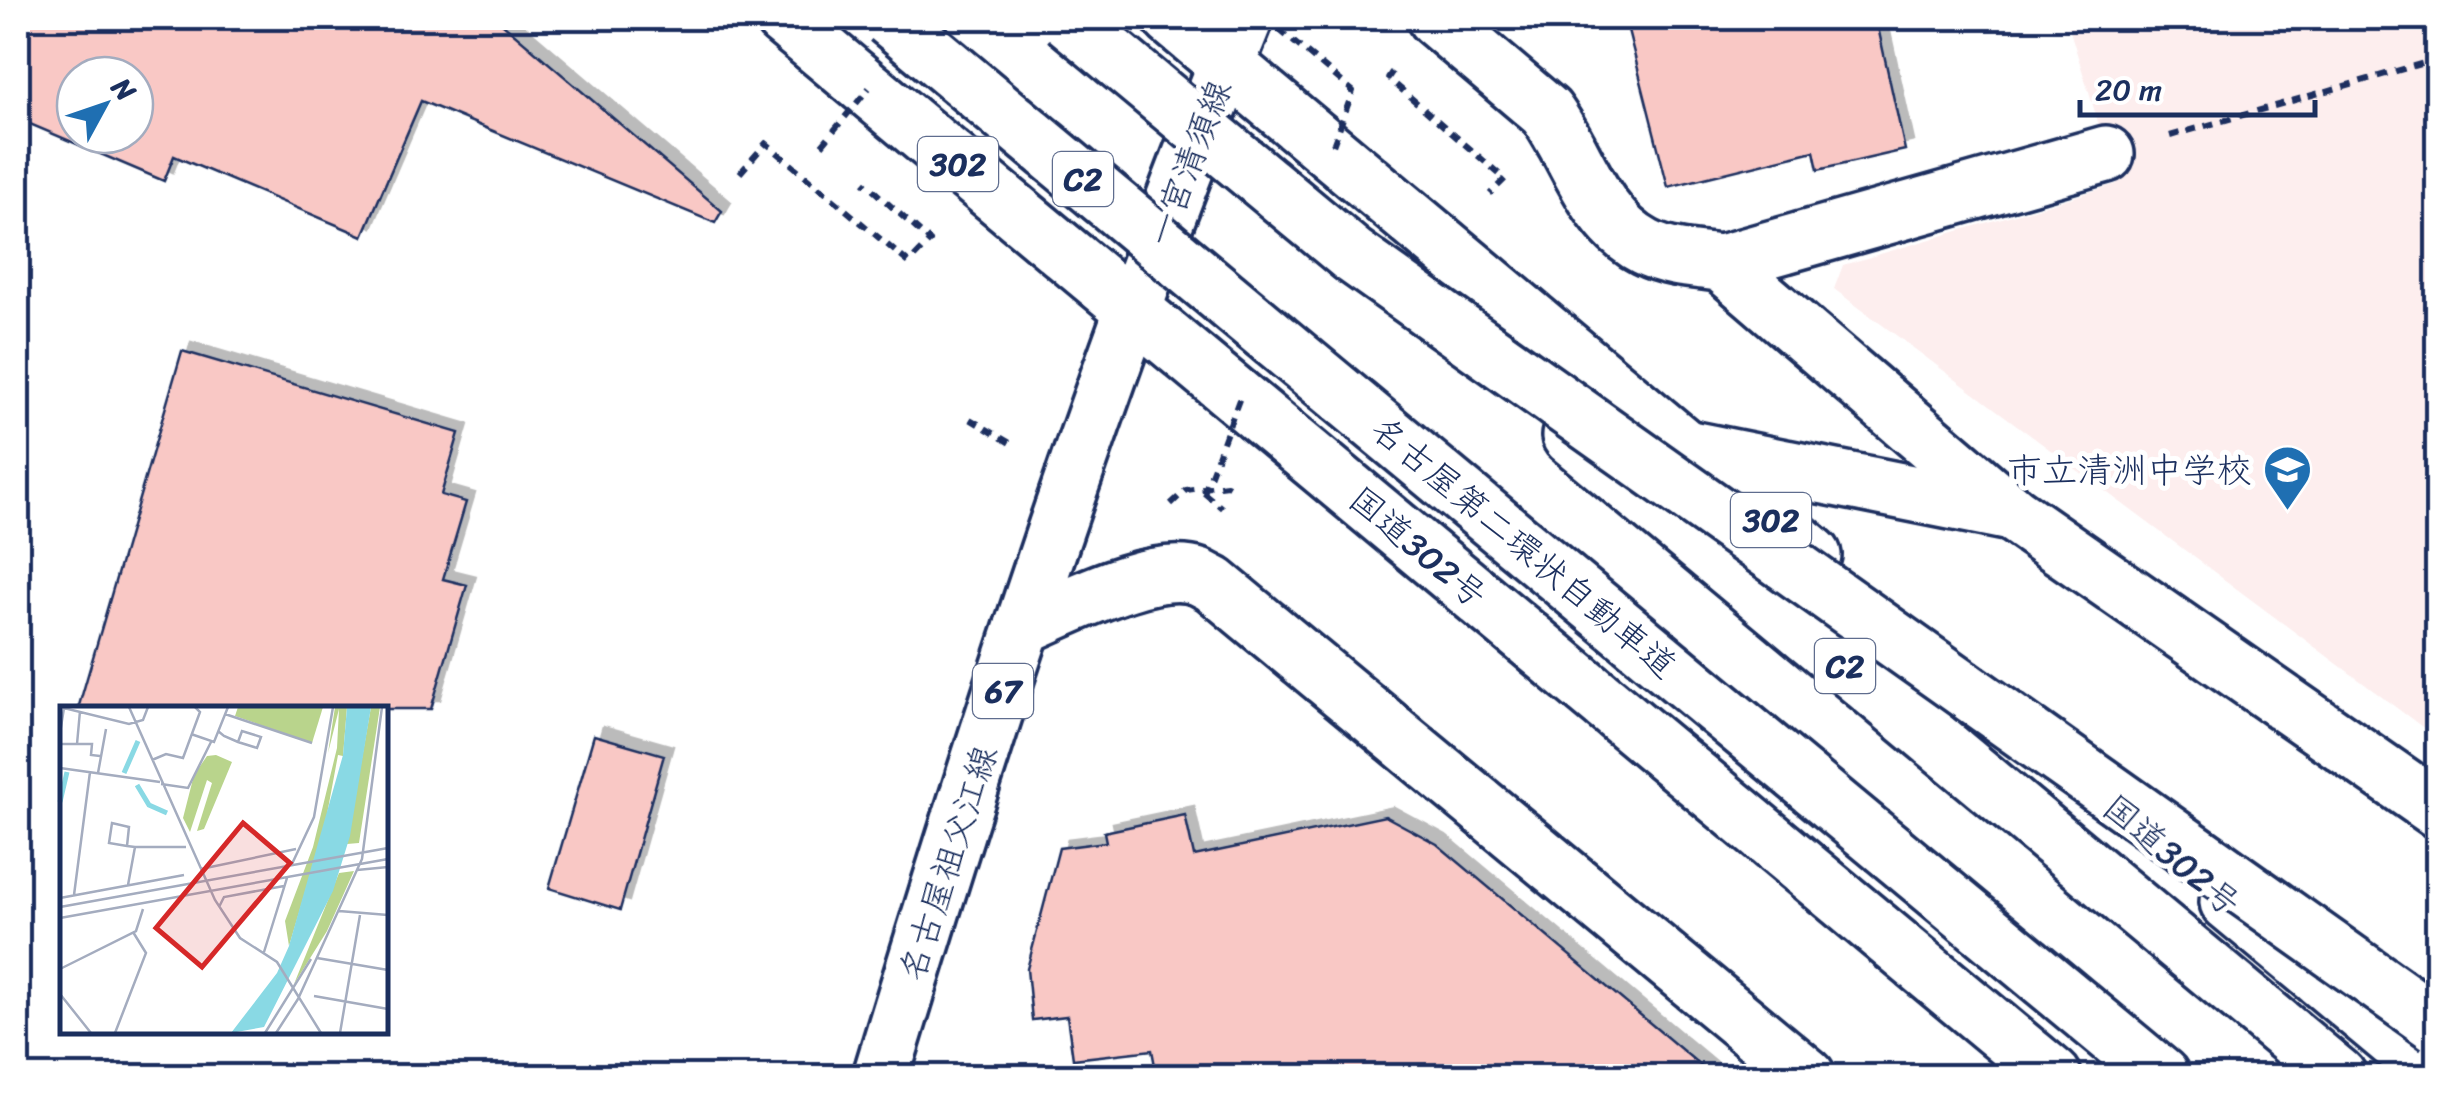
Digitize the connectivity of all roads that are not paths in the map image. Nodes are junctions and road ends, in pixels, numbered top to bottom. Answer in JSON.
{"nodes":[{"id":1,"x":783,"y":18,"type":"edge"},
{"id":2,"x":889,"y":18,"type":"edge"},
{"id":3,"x":1068,"y":18,"type":"edge"},
{"id":4,"x":1171,"y":18,"type":"edge"},
{"id":5,"x":1435,"y":18,"type":"edge"},
{"id":6,"x":1236,"y":41,"type":"edge"},
{"id":7,"x":2106,"y":154,"type":"road end"},
{"id":8,"x":1352,"y":255,"type":"junction"},
{"id":9,"x":1721,"y":263,"type":"junction"},
{"id":10,"x":1134,"y":310,"type":"junction"},
{"id":11,"x":1685,"y":448,"type":"junction"},
{"id":12,"x":2012,"y":514,"type":"junction"},
{"id":13,"x":1023,"y":626,"type":"junction"},
{"id":14,"x":2438,"y":810,"type":"edge"},
{"id":15,"x":2438,"y":1026,"type":"edge"},
{"id":16,"x":882,"y":1076,"type":"edge"},
{"id":17,"x":1808,"y":1076,"type":"edge"},
{"id":18,"x":2053,"y":1076,"type":"edge"},
{"id":19,"x":2161,"y":1076,"type":"edge"},
{"id":20,"x":2338,"y":1076,"type":"edge"},
{"id":21,"x":2437,"y":1076,"type":"edge"}],
"edges":[{"from":1,"to":10,"type":"main road","name":"国道302号","number":"302"},
{"from":2,"to":19,"type":"main road","name":"名古屋第二環状自動車道","number":"C2","bridge":true},
{"from":3,"to":8,"type":"main road","number":"C2","bridge":true},
{"from":4,"to":6,"type":"main road","name":"国道302号","number":"302"},
{"from":5,"to":9,"type":"main road"},
{"from":6,"to":10,"type":"main road","name":"一宮清須線"},
{"from":6,"to":11,"type":"main road","name":"国道302号","number":"302"},
{"from":7,"to":9,"type":"main road"},
{"from":8,"to":15,"type":"main road","bridge":true},
{"from":8,"to":20,"type":"main road","number":"C2","bridge":true},
{"from":9,"to":12,"type":"main road"},
{"from":10,"to":13,"type":"main road","name":"名古屋祖父江線","number":"67"},
{"from":10,"to":18,"type":"main road","name":"国道302号","number":"302"},
{"from":11,"to":12,"type":"main road"},
{"from":11,"to":21,"type":"main road","name":"国道302号","number":"302"},
{"from":12,"to":14,"type":"main road"},
{"from":13,"to":16,"type":"main road","name":"名古屋祖父江線","number":"67"},
{"from":13,"to":17,"type":"main road"}]}
